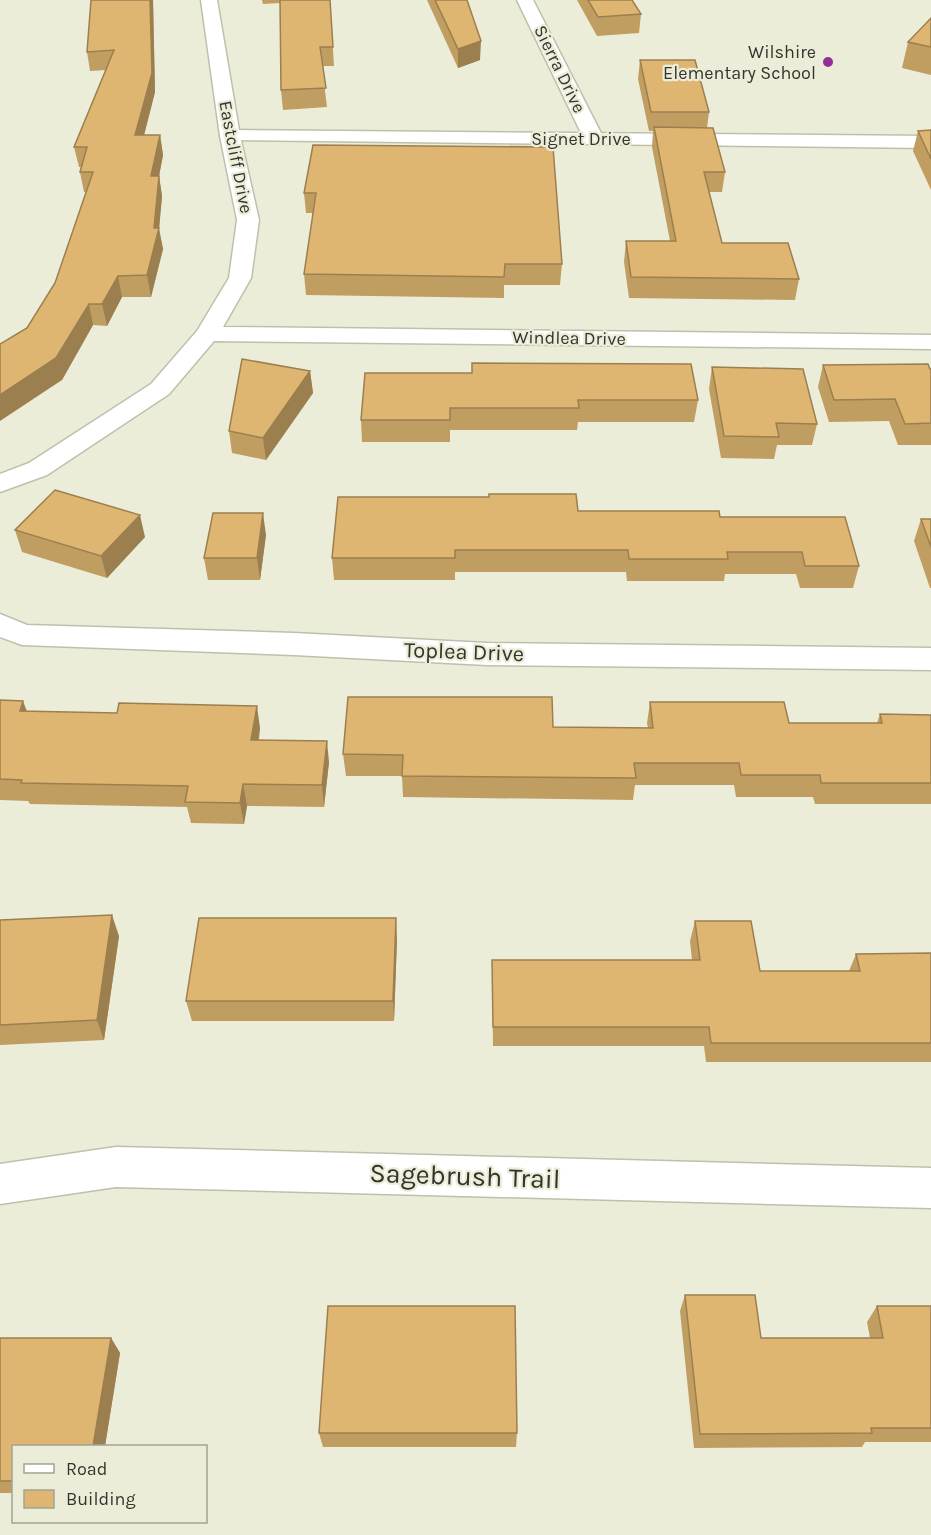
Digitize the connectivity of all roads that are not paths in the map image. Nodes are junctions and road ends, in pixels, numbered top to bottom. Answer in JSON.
{"nodes":[{"id":1,"x":209,"y":0,"type":"edge"},
{"id":2,"x":525,"y":0,"type":"edge"},
{"id":3,"x":230,"y":136,"type":"junction"},
{"id":4,"x":594,"y":139,"type":"junction"},
{"id":5,"x":931,"y":142,"type":"edge"},
{"id":6,"x":207,"y":334,"type":"junction"},
{"id":7,"x":931,"y":342,"type":"edge"},
{"id":8,"x":0,"y":484,"type":"edge"},
{"id":9,"x":0,"y":624,"type":"edge"},
{"id":10,"x":931,"y":659,"type":"edge"},
{"id":11,"x":0,"y":1184,"type":"edge"},
{"id":12,"x":931,"y":1188,"type":"edge"}],
"edges":[{"from":1,"to":3,"type":"street","name":"Eastcliff Drive"},
{"from":2,"to":4,"type":"street","name":"Sierra Drive"},
{"from":3,"to":4,"type":"street","name":"Signet Drive"},
{"from":3,"to":6,"type":"street","name":"Eastcliff Drive"},
{"from":4,"to":5,"type":"street","name":"Signet Drive"},
{"from":6,"to":7,"type":"street","name":"Windlea Drive"},
{"from":6,"to":8,"type":"street","name":"Eastcliff Drive"},
{"from":9,"to":10,"type":"street","name":"Toplea Drive"},
{"from":11,"to":12,"type":"street","name":"Sagebrush Trail"}]}
